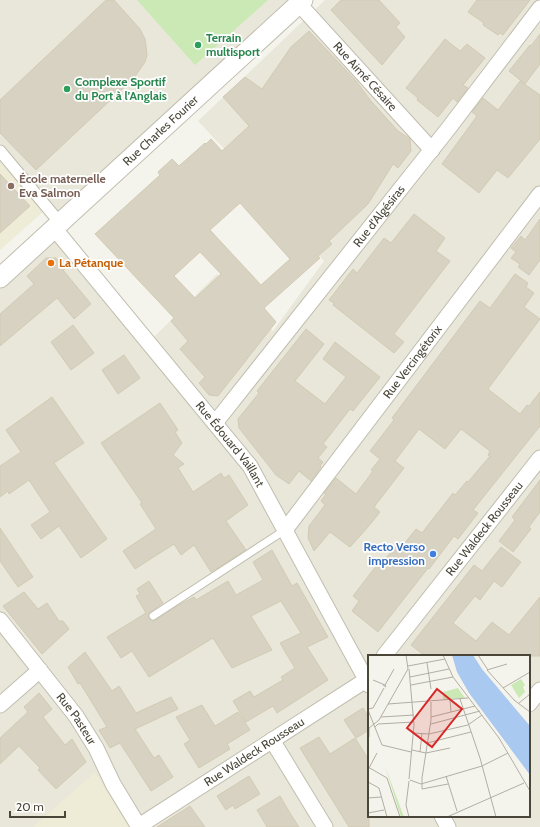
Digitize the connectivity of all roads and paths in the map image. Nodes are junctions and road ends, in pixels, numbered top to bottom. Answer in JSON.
{"nodes":[{"id":1,"x":301,"y":2,"type":"edge"},
{"id":2,"x":540,"y":8,"type":"edge"},
{"id":3,"x":432,"y":150,"type":"junction"},
{"id":4,"x":0,"y":151,"type":"edge"},
{"id":5,"x":540,"y":194,"type":"edge"},
{"id":6,"x":57,"y":226,"type":"junction"},
{"id":7,"x":0,"y":278,"type":"edge"},
{"id":8,"x":215,"y":423,"type":"junction"},
{"id":9,"x":540,"y":458,"type":"edge"},
{"id":10,"x":286,"y":530,"type":"junction"},
{"id":11,"x":153,"y":616,"type":"dead end"},
{"id":12,"x":0,"y":620,"type":"edge"},
{"id":13,"x":385,"y":655,"type":"edge"},
{"id":14,"x":40,"y":670,"type":"junction"},
{"id":15,"x":368,"y":680,"type":"edge"},
{"id":16,"x":540,"y":690,"type":"edge"},
{"id":17,"x":530,"y":703,"type":"edge"},
{"id":18,"x":0,"y":705,"type":"edge"},
{"id":19,"x":272,"y":740,"type":"junction"},
{"id":20,"x":443,"y":817,"type":"edge"},
{"id":21,"x":139,"y":827,"type":"edge"},
{"id":22,"x":326,"y":827,"type":"edge"},
{"id":23,"x":448,"y":827,"type":"edge"}],
"edges":[{"from":1,"to":3,"type":"street","name":"Rue Aimé Césaire"},
{"from":1,"to":6,"type":"street","name":"Rue Charles Fourier"},
{"from":2,"to":3,"type":"street","name":"Rue d'Algésiras"},
{"from":3,"to":8,"type":"street","name":"Rue d'Algésiras"},
{"from":4,"to":6,"type":"street"},
{"from":5,"to":10,"type":"street","name":"Rue Vercingétorix"},
{"from":6,"to":7,"type":"street","name":"Rue Charles Fourier"},
{"from":6,"to":8,"type":"street","name":"Rue Édouard Vaillant"},
{"from":8,"to":10,"type":"street","name":"Rue Édouard Vaillant"},
{"from":9,"to":13,"type":"street","name":"Rue Waldeck Rousseau"},
{"from":10,"to":11,"type":"lane"},
{"from":10,"to":15,"type":"street","name":"Rue Édouard Vaillant"},
{"from":12,"to":14,"type":"street","name":"Rue Pasteur"},
{"from":14,"to":18,"type":"street"},
{"from":14,"to":21,"type":"street","name":"Rue Pasteur"},
{"from":15,"to":19,"type":"street","name":"Rue Waldeck Rousseau"},
{"from":16,"to":17,"type":"street"},
{"from":19,"to":21,"type":"street","name":"Rue Waldeck Rousseau"},
{"from":19,"to":22,"type":"street"},
{"from":20,"to":23,"type":"street"}]}
